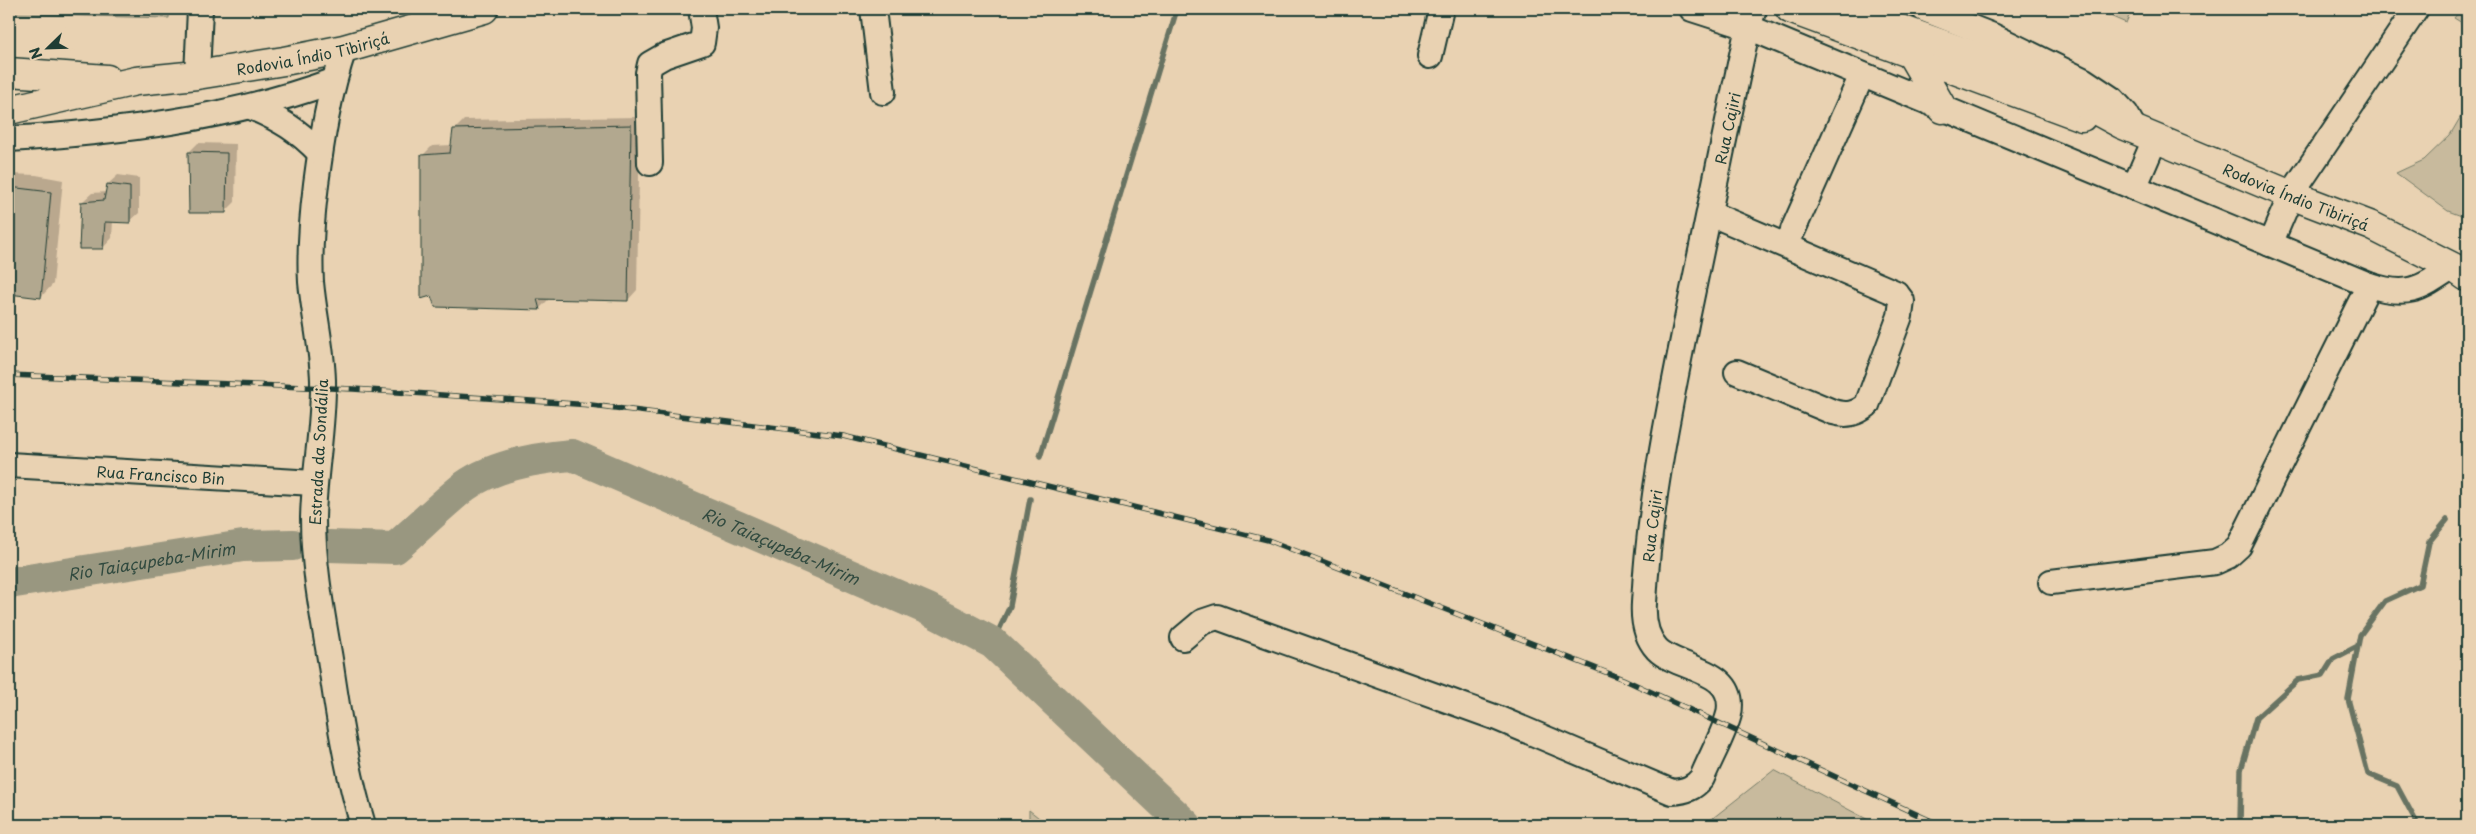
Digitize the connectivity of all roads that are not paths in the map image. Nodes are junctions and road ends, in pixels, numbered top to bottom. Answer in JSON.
{"nodes":[{"id":1,"x":200,"y":9,"type":"edge"},
{"id":2,"x":484,"y":9,"type":"edge"},
{"id":3,"x":701,"y":9,"type":"edge"},
{"id":4,"x":873,"y":9,"type":"edge"},
{"id":5,"x":1441,"y":9,"type":"edge"},
{"id":6,"x":1692,"y":9,"type":"edge"},
{"id":7,"x":1790,"y":9,"type":"edge"},
{"id":8,"x":1845,"y":9,"type":"edge"},
{"id":9,"x":1924,"y":9,"type":"edge"},
{"id":10,"x":2416,"y":9,"type":"edge"},
{"id":11,"x":1751,"y":18,"type":"edge"},
{"id":12,"x":344,"y":49,"type":"junction"},
{"id":13,"x":1911,"y":54,"type":"junction"},
{"id":14,"x":1430,"y":56,"type":"dead end"},
{"id":15,"x":9,"y":72,"type":"edge"},
{"id":16,"x":197,"y":75,"type":"junction"},
{"id":17,"x":1862,"y":75,"type":"junction"},
{"id":18,"x":136,"y":81,"type":"junction"},
{"id":19,"x":333,"y":81,"type":"junction"},
{"id":20,"x":883,"y":92,"type":"dead end"},
{"id":21,"x":252,"y":107,"type":"junction"},
{"id":22,"x":1943,"y":109,"type":"junction"},
{"id":23,"x":9,"y":110,"type":"edge"},
{"id":24,"x":2137,"y":131,"type":"junction"},
{"id":25,"x":9,"y":139,"type":"edge"},
{"id":26,"x":320,"y":153,"type":"junction"},
{"id":27,"x":650,"y":163,"type":"dead end"},
{"id":28,"x":2134,"y":188,"type":"junction"},
{"id":29,"x":2291,"y":195,"type":"junction"},
{"id":30,"x":1709,"y":214,"type":"junction"},
{"id":31,"x":1793,"y":230,"type":"dead end"},
{"id":32,"x":2270,"y":244,"type":"junction"},
{"id":33,"x":2460,"y":272,"type":"edge"},
{"id":34,"x":2368,"y":285,"type":"junction"},
{"id":35,"x":1737,"y":372,"type":"dead end"},
{"id":36,"x":9,"y":465,"type":"edge"},
{"id":37,"x":314,"y":483,"type":"junction"},
{"id":38,"x":2051,"y":582,"type":"dead end"},
{"id":39,"x":1183,"y":638,"type":"dead end"},
{"id":40,"x":363,"y":825,"type":"edge"}],
"edges":[{"from":1,"to":16,"type":"street"},
{"from":2,"to":12,"type":"highway","name":"Rodovia Índio Tibiriçá"},
{"from":3,"to":27,"type":"street"},
{"from":4,"to":20,"type":"street"},
{"from":5,"to":14,"type":"street"},
{"from":6,"to":11,"type":"street"},
{"from":7,"to":13,"type":"highway","name":"Rodovia Índio Tibiriçá"},
{"from":8,"to":24,"type":"highway","name":"Rodovia Índio Tibiriçá"},
{"from":9,"to":24,"type":"street"},
{"from":10,"to":29,"type":"street"},
{"from":11,"to":17,"type":"street"},
{"from":11,"to":30,"type":"street","name":"Rua Cajiri"},
{"from":12,"to":16,"type":"highway","name":"Rodovia Índio Tibiriçá"},
{"from":12,"to":19,"type":"street","name":"Estrada da Sondália"},
{"from":13,"to":22,"type":"highway"},
{"from":13,"to":24,"type":"highway","name":"Rodovia Índio Tibiriçá"},
{"from":15,"to":18,"type":"highway","name":"Rodovia Índio Tibiriçá"},
{"from":16,"to":18,"type":"highway","name":"Rodovia Índio Tibiriçá"},
{"from":17,"to":22,"type":"street"},
{"from":17,"to":31,"type":"street"},
{"from":18,"to":23,"type":"highway","name":"Rodovia Índio Tibiriçá"},
{"from":19,"to":21,"type":"street"},
{"from":19,"to":26,"type":"street","name":"Estrada da Sondália"},
{"from":21,"to":25,"type":"street"},
{"from":21,"to":26,"type":"street"},
{"from":22,"to":28,"type":"street"},
{"from":24,"to":28,"type":"street"},
{"from":24,"to":29,"type":"highway","name":"Rodovia Índio Tibiriçá"},
{"from":26,"to":37,"type":"street","name":"Estrada da Sondália"},
{"from":28,"to":32,"type":"street"},
{"from":29,"to":32,"type":"street"},
{"from":29,"to":33,"type":"highway","name":"Rodovia Índio Tibiriçá"},
{"from":30,"to":35,"type":"street"},
{"from":30,"to":39,"type":"street","name":"Rua Cajiri"},
{"from":32,"to":34,"type":"street"},
{"from":33,"to":34,"type":"street"},
{"from":34,"to":38,"type":"street"},
{"from":36,"to":37,"type":"street","name":"Rua Francisco Bin"},
{"from":37,"to":40,"type":"street","name":"Estrada da Sondália"}]}
